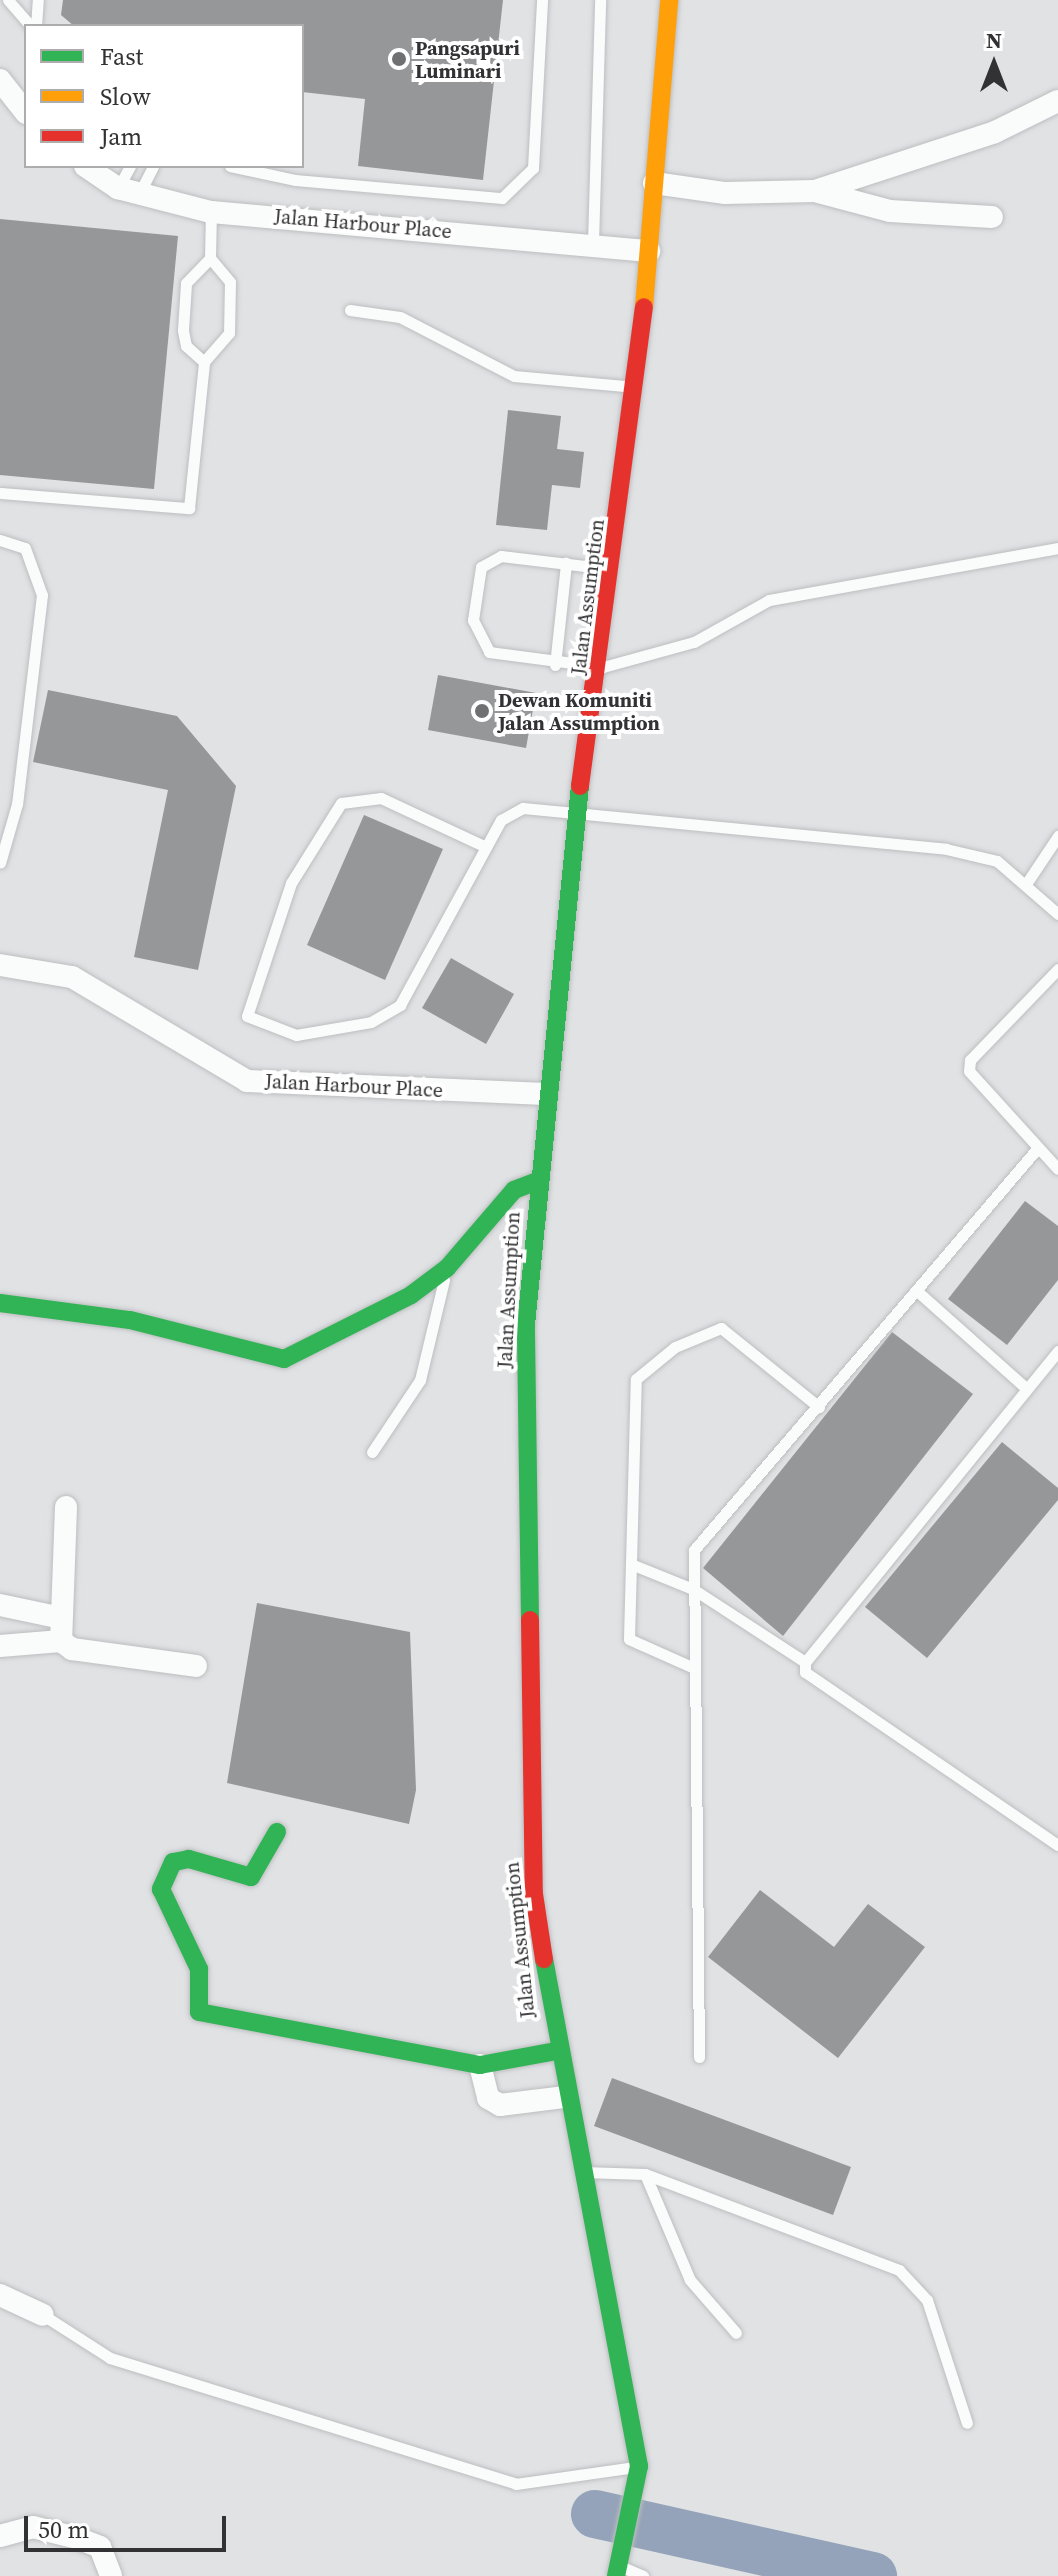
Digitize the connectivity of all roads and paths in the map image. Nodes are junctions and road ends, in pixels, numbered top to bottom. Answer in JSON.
{"nodes":[{"id":1,"x":8,"y":0,"type":"edge"},
{"id":2,"x":38,"y":0,"type":"edge"},
{"id":3,"x":542,"y":0,"type":"edge"},
{"id":4,"x":600,"y":0,"type":"edge"},
{"id":5,"x":669,"y":0,"type":"edge"},
{"id":6,"x":31,"y":24,"type":"edge"},
{"id":7,"x":33,"y":24,"type":"edge"},
{"id":8,"x":0,"y":80,"type":"edge"},
{"id":9,"x":1058,"y":101,"type":"edge"},
{"id":10,"x":24,"y":110,"type":"edge"},
{"id":11,"x":88,"y":168,"type":"edge"},
{"id":12,"x":129,"y":168,"type":"edge"},
{"id":13,"x":152,"y":168,"type":"edge"},
{"id":14,"x":239,"y":168,"type":"edge"},
{"id":15,"x":654,"y":183,"type":"junction"},
{"id":16,"x":118,"y":188,"type":"junction"},
{"id":17,"x":815,"y":191,"type":"junction"},
{"id":18,"x":140,"y":192,"type":"junction"},
{"id":19,"x":211,"y":212,"type":"junction"},
{"id":20,"x":992,"y":217,"type":"dead end"},
{"id":21,"x":593,"y":242,"type":"junction"},
{"id":22,"x":649,"y":251,"type":"junction"},
{"id":23,"x":210,"y":258,"type":"junction"},
{"id":24,"x":350,"y":310,"type":"dead end"},
{"id":25,"x":204,"y":362,"type":"junction"},
{"id":26,"x":637,"y":387,"type":"junction"},
{"id":27,"x":1,"y":493,"type":"edge"},
{"id":28,"x":0,"y":540,"type":"edge"},
{"id":29,"x":1058,"y":548,"type":"edge"},
{"id":30,"x":566,"y":563,"type":"junction"},
{"id":31,"x":615,"y":570,"type":"junction"},
{"id":32,"x":555,"y":665,"type":"junction"},
{"id":33,"x":603,"y":667,"type":"junction"},
{"id":34,"x":577,"y":809,"type":"junction"},
{"id":35,"x":1058,"y":836,"type":"edge"},
{"id":36,"x":486,"y":847,"type":"junction"},
{"id":37,"x":0,"y":863,"type":"edge"},
{"id":38,"x":1026,"y":884,"type":"junction"},
{"id":39,"x":1058,"y":914,"type":"edge"},
{"id":40,"x":0,"y":965,"type":"edge"},
{"id":41,"x":1058,"y":969,"type":"edge"},
{"id":42,"x":546,"y":1094,"type":"junction"},
{"id":43,"x":1036,"y":1150,"type":"junction"},
{"id":44,"x":1058,"y":1169,"type":"edge"},
{"id":45,"x":538,"y":1181,"type":"junction"},
{"id":46,"x":447,"y":1268,"type":"junction"},
{"id":47,"x":917,"y":1291,"type":"junction"},
{"id":48,"x":0,"y":1303,"type":"edge"},
{"id":49,"x":1058,"y":1351,"type":"edge"},
{"id":50,"x":1026,"y":1388,"type":"junction"},
{"id":51,"x":819,"y":1407,"type":"junction"},
{"id":52,"x":372,"y":1452,"type":"dead end"},
{"id":53,"x":66,"y":1507,"type":"dead end"},
{"id":54,"x":631,"y":1564,"type":"junction"},
{"id":55,"x":693,"y":1589,"type":"junction"},
{"id":56,"x":0,"y":1605,"type":"edge"},
{"id":57,"x":57,"y":1617,"type":"junction"},
{"id":58,"x":61,"y":1641,"type":"junction"},
{"id":59,"x":0,"y":1646,"type":"edge"},
{"id":60,"x":805,"y":1662,"type":"junction"},
{"id":61,"x":196,"y":1666,"type":"dead end"},
{"id":62,"x":694,"y":1668,"type":"junction"},
{"id":63,"x":277,"y":1832,"type":"dead end"},
{"id":64,"x":1058,"y":1845,"type":"edge"},
{"id":65,"x":556,"y":2051,"type":"junction"},
{"id":66,"x":699,"y":2057,"type":"dead end"},
{"id":67,"x":480,"y":2065,"type":"junction"},
{"id":68,"x":564,"y":2097,"type":"junction"},
{"id":69,"x":579,"y":2172,"type":"junction"},
{"id":70,"x":645,"y":2174,"type":"junction"},
{"id":71,"x":0,"y":2295,"type":"edge"},
{"id":72,"x":43,"y":2315,"type":"joint"},
{"id":73,"x":736,"y":2333,"type":"dead end"},
{"id":74,"x":967,"y":2423,"type":"dead end"},
{"id":75,"x":639,"y":2466,"type":"junction"},
{"id":76,"x":0,"y":2536,"type":"edge"},
{"id":77,"x":618,"y":2571,"type":"edge"},
{"id":78,"x":111,"y":2576,"type":"edge"},
{"id":79,"x":643,"y":2576,"type":"edge"}],
"edges":[{"from":1,"to":6,"type":"lane"},
{"from":2,"to":7,"type":"lane"},
{"from":3,"to":14,"type":"lane"},
{"from":4,"to":21,"type":"lane"},
{"from":5,"to":15,"type":"street","name":"Jalan Assumption"},
{"from":8,"to":10,"type":"street"},
{"from":9,"to":17,"type":"street"},
{"from":11,"to":16,"type":"street","name":"Jalan Harbour Place"},
{"from":12,"to":16,"type":"lane"},
{"from":13,"to":18,"type":"lane"},
{"from":15,"to":17,"type":"street"},
{"from":15,"to":22,"type":"street","name":"Jalan Assumption"},
{"from":16,"to":18,"type":"street","name":"Jalan Harbour Place"},
{"from":17,"to":20,"type":"street"},
{"from":18,"to":19,"type":"street","name":"Jalan Harbour Place"},
{"from":19,"to":21,"type":"street","name":"Jalan Harbour Place"},
{"from":19,"to":23,"type":"lane"},
{"from":21,"to":22,"type":"street","name":"Jalan Harbour Place"},
{"from":22,"to":26,"type":"street","name":"Jalan Assumption"},
{"from":23,"to":25,"type":"lane"},
{"from":23,"to":25,"type":"lane"},
{"from":24,"to":26,"type":"lane"},
{"from":25,"to":27,"type":"lane"},
{"from":26,"to":31,"type":"street","name":"Jalan Assumption"},
{"from":28,"to":37,"type":"lane"},
{"from":29,"to":33,"type":"lane"},
{"from":30,"to":31,"type":"lane"},
{"from":30,"to":32,"type":"lane"},
{"from":30,"to":32,"type":"lane"},
{"from":31,"to":33,"type":"street","name":"Jalan Assumption"},
{"from":32,"to":33,"type":"lane"},
{"from":33,"to":34,"type":"street","name":"Jalan Assumption"},
{"from":34,"to":36,"type":"lane"},
{"from":34,"to":38,"type":"lane"},
{"from":34,"to":42,"type":"street","name":"Jalan Assumption"},
{"from":35,"to":38,"type":"lane"},
{"from":36,"to":36,"type":"lane"},
{"from":38,"to":39,"type":"lane"},
{"from":40,"to":42,"type":"street","name":"Jalan Harbour Place"},
{"from":41,"to":43,"type":"lane"},
{"from":42,"to":45,"type":"street","name":"Jalan Assumption"},
{"from":43,"to":44,"type":"lane"},
{"from":43,"to":47,"type":"lane"},
{"from":45,"to":46,"type":"street"},
{"from":45,"to":65,"type":"street","name":"Jalan Assumption"},
{"from":46,"to":48,"type":"street"},
{"from":46,"to":52,"type":"lane"},
{"from":47,"to":50,"type":"lane"},
{"from":47,"to":51,"type":"lane"},
{"from":49,"to":50,"type":"lane"},
{"from":50,"to":60,"type":"lane"},
{"from":51,"to":54,"type":"lane"},
{"from":51,"to":55,"type":"lane"},
{"from":53,"to":57,"type":"street"},
{"from":54,"to":55,"type":"lane"},
{"from":54,"to":62,"type":"lane"},
{"from":55,"to":60,"type":"lane"},
{"from":55,"to":62,"type":"lane"},
{"from":56,"to":57,"type":"street"},
{"from":57,"to":58,"type":"street"},
{"from":58,"to":59,"type":"street"},
{"from":58,"to":61,"type":"street"},
{"from":60,"to":64,"type":"lane"},
{"from":62,"to":66,"type":"lane"},
{"from":63,"to":67,"type":"street"},
{"from":65,"to":67,"type":"street"},
{"from":65,"to":68,"type":"street","name":"Jalan Assumption"},
{"from":67,"to":68,"type":"street"},
{"from":68,"to":69,"type":"street","name":"Jalan Assumption"},
{"from":69,"to":70,"type":"lane"},
{"from":69,"to":75,"type":"street","name":"Jalan Assumption"},
{"from":70,"to":73,"type":"lane"},
{"from":70,"to":74,"type":"lane"},
{"from":71,"to":72,"type":"street"},
{"from":72,"to":75,"type":"lane"},
{"from":75,"to":77,"type":"street","name":"Jalan Assumption"},
{"from":76,"to":78,"type":"street"},
{"from":77,"to":79,"type":"lane"}]}
